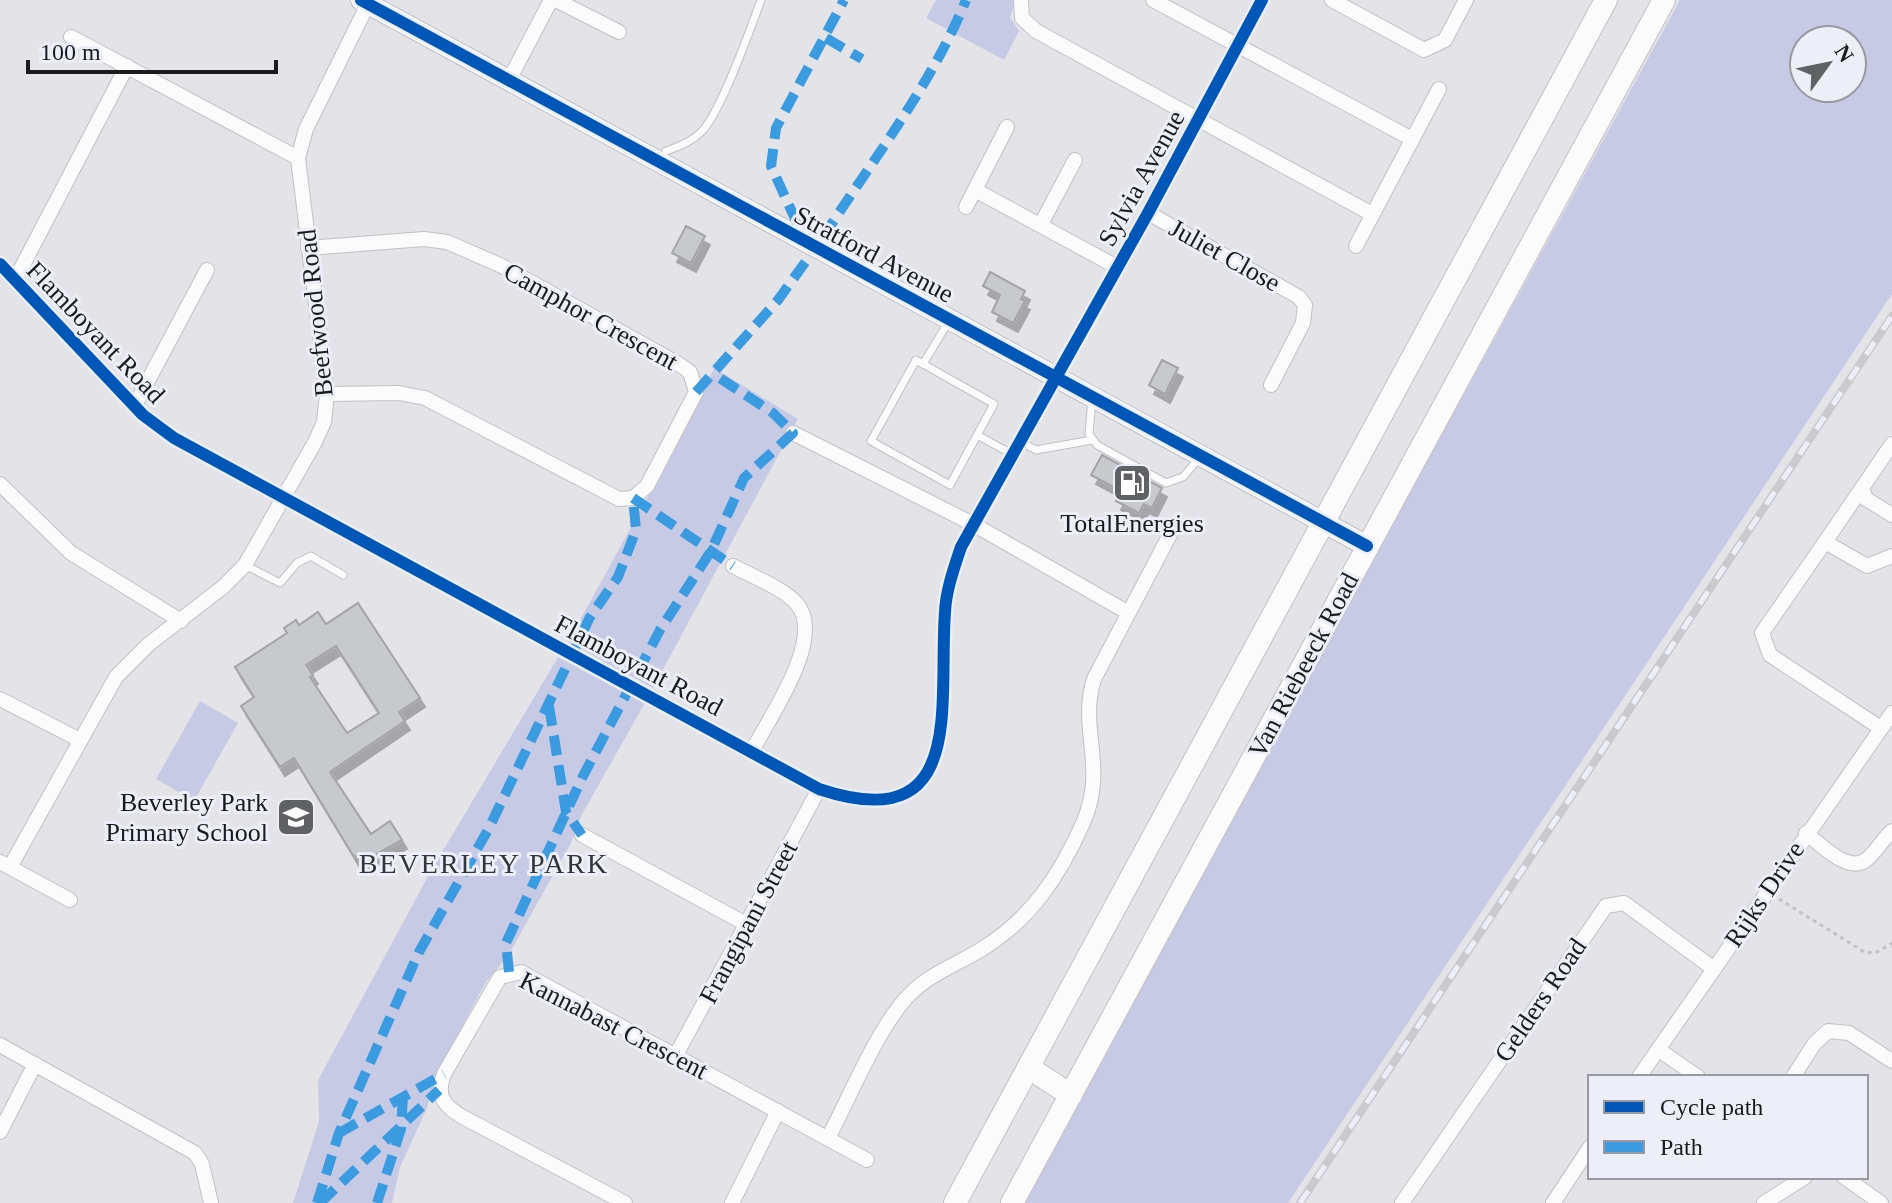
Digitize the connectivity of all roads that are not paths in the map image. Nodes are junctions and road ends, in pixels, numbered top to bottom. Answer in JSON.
{"nodes":[{"id":1,"x":554,"y":0,"type":"edge"},
{"id":2,"x":761,"y":0,"type":"edge"},
{"id":3,"x":1021,"y":0,"type":"edge"},
{"id":4,"x":1153,"y":0,"type":"edge"},
{"id":5,"x":1262,"y":0,"type":"edge"},
{"id":6,"x":1332,"y":0,"type":"edge"},
{"id":7,"x":1466,"y":0,"type":"edge"},
{"id":8,"x":1606,"y":0,"type":"edge"},
{"id":9,"x":1664,"y":0,"type":"edge"},
{"id":10,"x":364,"y":2,"type":"edge"},
{"id":11,"x":619,"y":32,"type":"dead end"},
{"id":12,"x":71,"y":37,"type":"dead end"},
{"id":13,"x":1239,"y":46,"type":"junction"},
{"id":14,"x":127,"y":66,"type":"junction"},
{"id":15,"x":509,"y":80,"type":"junction"},
{"id":16,"x":1439,"y":89,"type":"dead end"},
{"id":17,"x":1199,"y":118,"type":"junction"},
{"id":18,"x":1007,"y":127,"type":"dead end"},
{"id":19,"x":1412,"y":139,"type":"junction"},
{"id":20,"x":666,"y":151,"type":"dead end"},
{"id":21,"x":298,"y":158,"type":"junction"},
{"id":22,"x":1075,"y":160,"type":"dead end"},
{"id":23,"x":975,"y":190,"type":"junction"},
{"id":24,"x":966,"y":207,"type":"dead end"},
{"id":25,"x":1148,"y":213,"type":"junction"},
{"id":26,"x":1372,"y":214,"type":"junction"},
{"id":27,"x":1041,"y":224,"type":"junction"},
{"id":28,"x":1356,"y":246,"type":"dead end"},
{"id":29,"x":308,"y":248,"type":"junction"},
{"id":30,"x":0,"y":264,"type":"edge"},
{"id":31,"x":1117,"y":267,"type":"junction"},
{"id":32,"x":207,"y":270,"type":"dead end"},
{"id":33,"x":15,"y":280,"type":"junction"},
{"id":34,"x":950,"y":320,"type":"junction"},
{"id":35,"x":923,"y":364,"type":"junction"},
{"id":36,"x":1056,"y":377,"type":"junction"},
{"id":37,"x":1271,"y":385,"type":"dead end"},
{"id":38,"x":327,"y":394,"type":"junction"},
{"id":39,"x":1093,"y":397,"type":"junction"},
{"id":40,"x":135,"y":405,"type":"junction"},
{"id":41,"x":793,"y":433,"type":"dead end"},
{"id":42,"x":977,"y":435,"type":"junction"},
{"id":43,"x":1092,"y":440,"type":"junction"},
{"id":44,"x":1892,"y":444,"type":"edge"},
{"id":45,"x":1015,"y":448,"type":"junction"},
{"id":46,"x":1201,"y":455,"type":"junction"},
{"id":47,"x":0,"y":484,"type":"edge"},
{"id":48,"x":1862,"y":488,"type":"junction"},
{"id":49,"x":285,"y":497,"type":"junction"},
{"id":50,"x":1892,"y":515,"type":"edge"},
{"id":51,"x":1324,"y":522,"type":"junction"},
{"id":52,"x":973,"y":524,"type":"junction"},
{"id":53,"x":1175,"y":525,"type":"dead end"},
{"id":54,"x":1825,"y":542,"type":"junction"},
{"id":55,"x":1367,"y":546,"type":"junction"},
{"id":56,"x":1892,"y":556,"type":"edge"},
{"id":57,"x":245,"y":565,"type":"junction"},
{"id":58,"x":733,"y":566,"type":"dead end"},
{"id":59,"x":343,"y":575,"type":"dead end"},
{"id":60,"x":1127,"y":612,"type":"junction"},
{"id":61,"x":181,"y":621,"type":"junction"},
{"id":62,"x":0,"y":699,"type":"edge"},
{"id":63,"x":1892,"y":713,"type":"edge"},
{"id":64,"x":1879,"y":727,"type":"junction"},
{"id":65,"x":80,"y":740,"type":"junction"},
{"id":66,"x":752,"y":751,"type":"junction"},
{"id":67,"x":819,"y":789,"type":"junction"},
{"id":68,"x":1892,"y":831,"type":"edge"},
{"id":69,"x":1806,"y":833,"type":"junction"},
{"id":70,"x":582,"y":835,"type":"dead end"},
{"id":71,"x":5,"y":864,"type":"edge"},
{"id":72,"x":70,"y":900,"type":"dead end"},
{"id":73,"x":746,"y":924,"type":"junction"},
{"id":74,"x":1714,"y":969,"type":"junction"},
{"id":75,"x":0,"y":1045,"type":"edge"},
{"id":76,"x":1659,"y":1050,"type":"junction"},
{"id":77,"x":676,"y":1055,"type":"junction"},
{"id":78,"x":1892,"y":1061,"type":"edge"},
{"id":79,"x":35,"y":1064,"type":"junction"},
{"id":80,"x":1029,"y":1068,"type":"junction"},
{"id":81,"x":1640,"y":1075,"type":"edge"},
{"id":82,"x":1695,"y":1075,"type":"edge"},
{"id":83,"x":1794,"y":1075,"type":"edge"},
{"id":84,"x":1071,"y":1095,"type":"junction"},
{"id":85,"x":778,"y":1111,"type":"junction"},
{"id":86,"x":0,"y":1132,"type":"edge"},
{"id":87,"x":828,"y":1138,"type":"junction"},
{"id":88,"x":1588,"y":1150,"type":"edge"},
{"id":89,"x":867,"y":1160,"type":"dead end"},
{"id":90,"x":1802,"y":1179,"type":"edge"},
{"id":91,"x":1847,"y":1179,"type":"edge"},
{"id":92,"x":211,"y":1203,"type":"edge"},
{"id":93,"x":625,"y":1203,"type":"edge"},
{"id":94,"x":732,"y":1203,"type":"edge"},
{"id":95,"x":955,"y":1203,"type":"edge"},
{"id":96,"x":1012,"y":1203,"type":"edge"},
{"id":97,"x":1402,"y":1203,"type":"edge"},
{"id":98,"x":1553,"y":1203,"type":"edge"},
{"id":99,"x":1764,"y":1203,"type":"edge"},
{"id":100,"x":1881,"y":1203,"type":"edge"}],
"edges":[{"from":1,"to":11,"type":"street"},
{"from":1,"to":15,"type":"street"},
{"from":2,"to":20,"type":"lane"},
{"from":3,"to":17,"type":"street"},
{"from":4,"to":13,"type":"street"},
{"from":5,"to":13,"type":"street","name":"Sylvia Avenue"},
{"from":6,"to":7,"type":"street"},
{"from":8,"to":51,"type":"main road","name":"Van Riebeeck Road"},
{"from":9,"to":55,"type":"main road","name":"Van Riebeeck Road"},
{"from":10,"to":15,"type":"street","name":"Stratford Avenue"},
{"from":10,"to":21,"type":"street","name":"Beefwood Road"},
{"from":12,"to":14,"type":"street"},
{"from":13,"to":17,"type":"street","name":"Sylvia Avenue"},
{"from":13,"to":19,"type":"street"},
{"from":14,"to":21,"type":"street"},
{"from":14,"to":33,"type":"street"},
{"from":15,"to":34,"type":"street","name":"Stratford Avenue"},
{"from":16,"to":19,"type":"street"},
{"from":17,"to":25,"type":"street","name":"Sylvia Avenue"},
{"from":17,"to":26,"type":"street"},
{"from":18,"to":23,"type":"street"},
{"from":19,"to":26,"type":"street"},
{"from":21,"to":29,"type":"street","name":"Beefwood Road"},
{"from":22,"to":27,"type":"street"},
{"from":23,"to":24,"type":"street"},
{"from":23,"to":27,"type":"street"},
{"from":25,"to":31,"type":"street","name":"Sylvia Avenue"},
{"from":25,"to":37,"type":"street","name":"Juliet Close"},
{"from":26,"to":28,"type":"street"},
{"from":27,"to":31,"type":"street"},
{"from":29,"to":38,"type":"street","name":"Beefwood Road"},
{"from":29,"to":38,"type":"street","name":"Camphor Crescent"},
{"from":30,"to":33,"type":"street","name":"Flamboyant Road"},
{"from":31,"to":36,"type":"street","name":"Sylvia Avenue"},
{"from":32,"to":40,"type":"street"},
{"from":33,"to":40,"type":"street","name":"Flamboyant Road"},
{"from":34,"to":35,"type":"lane"},
{"from":34,"to":36,"type":"street","name":"Stratford Avenue"},
{"from":35,"to":42,"type":"lane"},
{"from":35,"to":42,"type":"lane"},
{"from":36,"to":39,"type":"street","name":"Stratford Avenue"},
{"from":36,"to":45,"type":"street","name":"Flamboyant Road"},
{"from":38,"to":49,"type":"street","name":"Beefwood Road"},
{"from":39,"to":43,"type":"lane"},
{"from":39,"to":46,"type":"street","name":"Stratford Avenue"},
{"from":40,"to":49,"type":"street","name":"Flamboyant Road"},
{"from":41,"to":52,"type":"street"},
{"from":42,"to":45,"type":"lane"},
{"from":43,"to":45,"type":"lane"},
{"from":43,"to":46,"type":"lane"},
{"from":44,"to":48,"type":"street"},
{"from":45,"to":52,"type":"street","name":"Flamboyant Road"},
{"from":46,"to":51,"type":"street","name":"Stratford Avenue"},
{"from":47,"to":61,"type":"street"},
{"from":48,"to":50,"type":"street"},
{"from":48,"to":54,"type":"street"},
{"from":49,"to":57,"type":"street","name":"Beefwood Road"},
{"from":49,"to":66,"type":"street","name":"Flamboyant Road"},
{"from":51,"to":55,"type":"street","name":"Stratford Avenue"},
{"from":51,"to":80,"type":"main road","name":"Van Riebeeck Road"},
{"from":52,"to":60,"type":"street"},
{"from":52,"to":67,"type":"street","name":"Flamboyant Road"},
{"from":53,"to":60,"type":"street"},
{"from":54,"to":56,"type":"street"},
{"from":54,"to":64,"type":"street"},
{"from":55,"to":84,"type":"main road","name":"Van Riebeeck Road"},
{"from":57,"to":59,"type":"lane"},
{"from":57,"to":61,"type":"street","name":"Beefwood Road"},
{"from":58,"to":66,"type":"street"},
{"from":60,"to":87,"type":"street"},
{"from":61,"to":65,"type":"street","name":"Beefwood Road"},
{"from":62,"to":65,"type":"street"},
{"from":63,"to":64,"type":"street","name":"Rijks Drive"},
{"from":64,"to":69,"type":"street","name":"Rijks Drive"},
{"from":65,"to":71,"type":"street","name":"Beefwood Road"},
{"from":66,"to":67,"type":"street","name":"Flamboyant Road"},
{"from":67,"to":73,"type":"street","name":"Frangipani Street"},
{"from":68,"to":69,"type":"street"},
{"from":69,"to":74,"type":"street","name":"Rijks Drive"},
{"from":70,"to":73,"type":"street"},
{"from":71,"to":72,"type":"street"},
{"from":73,"to":77,"type":"street","name":"Frangipani Street"},
{"from":74,"to":76,"type":"street","name":"Rijks Drive"},
{"from":74,"to":97,"type":"street","name":"Gelders Road"},
{"from":75,"to":79,"type":"street"},
{"from":76,"to":81,"type":"street","name":"Rijks Drive"},
{"from":76,"to":82,"type":"street"},
{"from":77,"to":85,"type":"street","name":"Kannabast Crescent"},
{"from":77,"to":93,"type":"street","name":"Kannabast Crescent"},
{"from":78,"to":83,"type":"street"},
{"from":79,"to":86,"type":"street"},
{"from":79,"to":92,"type":"street"},
{"from":80,"to":84,"type":"main road"},
{"from":80,"to":95,"type":"main road","name":"Van Riebeeck Road"},
{"from":84,"to":96,"type":"main road","name":"Van Riebeeck Road"},
{"from":85,"to":87,"type":"street","name":"Kannabast Crescent"},
{"from":85,"to":94,"type":"street"},
{"from":87,"to":89,"type":"street","name":"Kannabast Crescent"},
{"from":88,"to":98,"type":"street"},
{"from":90,"to":99,"type":"street"},
{"from":91,"to":100,"type":"street"}]}
